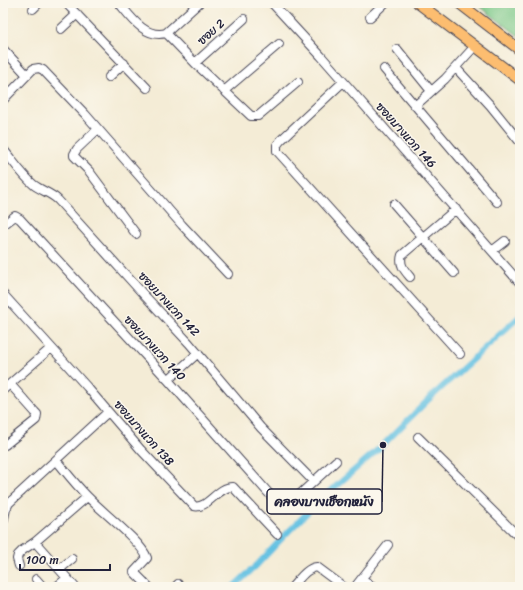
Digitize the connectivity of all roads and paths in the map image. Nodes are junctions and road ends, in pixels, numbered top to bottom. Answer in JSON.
{"nodes":[{"id":1,"x":66,"y":3,"type":"edge"},
{"id":2,"x":119,"y":3,"type":"edge"},
{"id":3,"x":199,"y":3,"type":"edge"},
{"id":4,"x":272,"y":3,"type":"edge"},
{"id":5,"x":385,"y":3,"type":"edge"},
{"id":6,"x":418,"y":3,"type":"edge"},
{"id":7,"x":459,"y":3,"type":"edge"},
{"id":8,"x":77,"y":14,"type":"junction"},
{"id":9,"x":370,"y":17,"type":"dead end"},
{"id":10,"x":244,"y":19,"type":"dead end"},
{"id":11,"x":61,"y":29,"type":"dead end"},
{"id":12,"x":166,"y":33,"type":"junction"},
{"id":13,"x":279,"y":44,"type":"dead end"},
{"id":14,"x":474,"y":46,"type":"junction"},
{"id":15,"x":3,"y":49,"type":"edge"},
{"id":16,"x":398,"y":49,"type":"dead end"},
{"id":17,"x":520,"y":50,"type":"edge"},
{"id":18,"x":124,"y":63,"type":"junction"},
{"id":19,"x":195,"y":63,"type":"junction"},
{"id":20,"x":456,"y":68,"type":"junction"},
{"id":21,"x":384,"y":69,"type":"dead end"},
{"id":22,"x":27,"y":75,"type":"junction"},
{"id":23,"x":109,"y":77,"type":"dead end"},
{"id":24,"x":520,"y":80,"type":"edge"},
{"id":25,"x":298,"y":82,"type":"dead end"},
{"id":26,"x":343,"y":82,"type":"junction"},
{"id":27,"x":147,"y":88,"type":"dead end"},
{"id":28,"x":224,"y":91,"type":"junction"},
{"id":29,"x":431,"y":91,"type":"junction"},
{"id":30,"x":3,"y":100,"type":"edge"},
{"id":31,"x":415,"y":106,"type":"junction"},
{"id":32,"x":98,"y":129,"type":"junction"},
{"id":33,"x":520,"y":142,"type":"edge"},
{"id":34,"x":3,"y":149,"type":"edge"},
{"id":35,"x":497,"y":202,"type":"dead end"},
{"id":36,"x":394,"y":204,"type":"dead end"},
{"id":37,"x":456,"y":209,"type":"junction"},
{"id":38,"x":3,"y":225,"type":"edge"},
{"id":39,"x":136,"y":234,"type":"dead end"},
{"id":40,"x":423,"y":237,"type":"junction"},
{"id":41,"x":505,"y":241,"type":"dead end"},
{"id":42,"x":492,"y":251,"type":"junction"},
{"id":43,"x":454,"y":273,"type":"dead end"},
{"id":44,"x":228,"y":274,"type":"dead end"},
{"id":45,"x":410,"y":276,"type":"dead end"},
{"id":46,"x":518,"y":277,"type":"edge"},
{"id":47,"x":3,"y":294,"type":"edge"},
{"id":48,"x":51,"y":348,"type":"junction"},
{"id":49,"x":198,"y":353,"type":"junction"},
{"id":50,"x":460,"y":354,"type":"dead end"},
{"id":51,"x":168,"y":380,"type":"junction"},
{"id":52,"x":6,"y":387,"type":"edge"},
{"id":53,"x":108,"y":412,"type":"junction"},
{"id":54,"x":418,"y":438,"type":"dead end"},
{"id":55,"x":5,"y":445,"type":"dead end"},
{"id":56,"x":56,"y":460,"type":"junction"},
{"id":57,"x":336,"y":461,"type":"dead end"},
{"id":58,"x":313,"y":481,"type":"junction"},
{"id":59,"x":88,"y":497,"type":"junction"},
{"id":60,"x":3,"y":523,"type":"edge"},
{"id":61,"x":277,"y":534,"type":"dead end"},
{"id":62,"x":520,"y":538,"type":"edge"},
{"id":63,"x":35,"y":542,"type":"junction"},
{"id":64,"x":388,"y":544,"type":"dead end"},
{"id":65,"x":72,"y":559,"type":"dead end"},
{"id":66,"x":19,"y":566,"type":"dead end"},
{"id":67,"x":60,"y":569,"type":"junction"},
{"id":68,"x":36,"y":578,"type":"dead end"},
{"id":69,"x":67,"y":578,"type":"junction"},
{"id":70,"x":362,"y":578,"type":"junction"},
{"id":71,"x":43,"y":587,"type":"edge"},
{"id":72,"x":56,"y":587,"type":"edge"},
{"id":73,"x":75,"y":587,"type":"edge"},
{"id":74,"x":150,"y":587,"type":"edge"},
{"id":75,"x":292,"y":587,"type":"edge"},
{"id":76,"x":344,"y":587,"type":"edge"},
{"id":77,"x":355,"y":587,"type":"edge"},
{"id":78,"x":372,"y":587,"type":"edge"}],
"edges":[{"from":1,"to":8,"type":"street"},
{"from":2,"to":12,"type":"street"},
{"from":3,"to":12,"type":"street"},
{"from":4,"to":26,"type":"street","name":"ซอยบางแวก 146"},
{"from":5,"to":9,"type":"street"},
{"from":6,"to":14,"type":"main road"},
{"from":7,"to":17,"type":"main road"},
{"from":8,"to":11,"type":"street"},
{"from":8,"to":18,"type":"street"},
{"from":10,"to":19,"type":"street","name":"ซอย 2"},
{"from":12,"to":19,"type":"street"},
{"from":13,"to":28,"type":"street"},
{"from":14,"to":20,"type":"street"},
{"from":14,"to":24,"type":"main road"},
{"from":15,"to":22,"type":"street"},
{"from":16,"to":29,"type":"street"},
{"from":18,"to":23,"type":"street"},
{"from":18,"to":27,"type":"street"},
{"from":19,"to":28,"type":"street"},
{"from":20,"to":29,"type":"street"},
{"from":20,"to":33,"type":"street"},
{"from":21,"to":31,"type":"street"},
{"from":22,"to":30,"type":"street"},
{"from":22,"to":32,"type":"street"},
{"from":25,"to":28,"type":"street"},
{"from":26,"to":37,"type":"street","name":"ซอยบางแวก 146"},
{"from":26,"to":50,"type":"street"},
{"from":29,"to":31,"type":"street"},
{"from":31,"to":35,"type":"street"},
{"from":32,"to":39,"type":"street"},
{"from":32,"to":44,"type":"street"},
{"from":34,"to":49,"type":"street","name":"ซอยบางแวก 142"},
{"from":36,"to":40,"type":"street"},
{"from":37,"to":40,"type":"street"},
{"from":37,"to":42,"type":"street","name":"ซอยบางแวก 146"},
{"from":38,"to":51,"type":"street","name":"ซอยบางแวก 140"},
{"from":40,"to":43,"type":"street"},
{"from":40,"to":45,"type":"street"},
{"from":41,"to":42,"type":"street"},
{"from":42,"to":46,"type":"street","name":"ซอยบางแวก 146"},
{"from":47,"to":48,"type":"street","name":"ซอยบางแวก 138"},
{"from":48,"to":52,"type":"street"},
{"from":48,"to":53,"type":"street","name":"ซอยบางแวก 138"},
{"from":49,"to":51,"type":"street"},
{"from":49,"to":58,"type":"street","name":"ซอยบางแวก 142"},
{"from":51,"to":58,"type":"street","name":"ซอยบางแวก 140"},
{"from":52,"to":55,"type":"street"},
{"from":53,"to":56,"type":"street"},
{"from":53,"to":61,"type":"street","name":"ซอยบางแวก 138"},
{"from":54,"to":62,"type":"street"},
{"from":56,"to":59,"type":"street"},
{"from":56,"to":60,"type":"street"},
{"from":57,"to":58,"type":"street"},
{"from":59,"to":63,"type":"street"},
{"from":59,"to":74,"type":"street"},
{"from":63,"to":66,"type":"street"},
{"from":63,"to":67,"type":"street"},
{"from":64,"to":70,"type":"street"},
{"from":65,"to":67,"type":"street"},
{"from":67,"to":69,"type":"street"},
{"from":68,"to":71,"type":"street"},
{"from":69,"to":72,"type":"street"},
{"from":69,"to":73,"type":"street"},
{"from":70,"to":77,"type":"street"},
{"from":70,"to":78,"type":"street"},
{"from":75,"to":76,"type":"street"}]}
